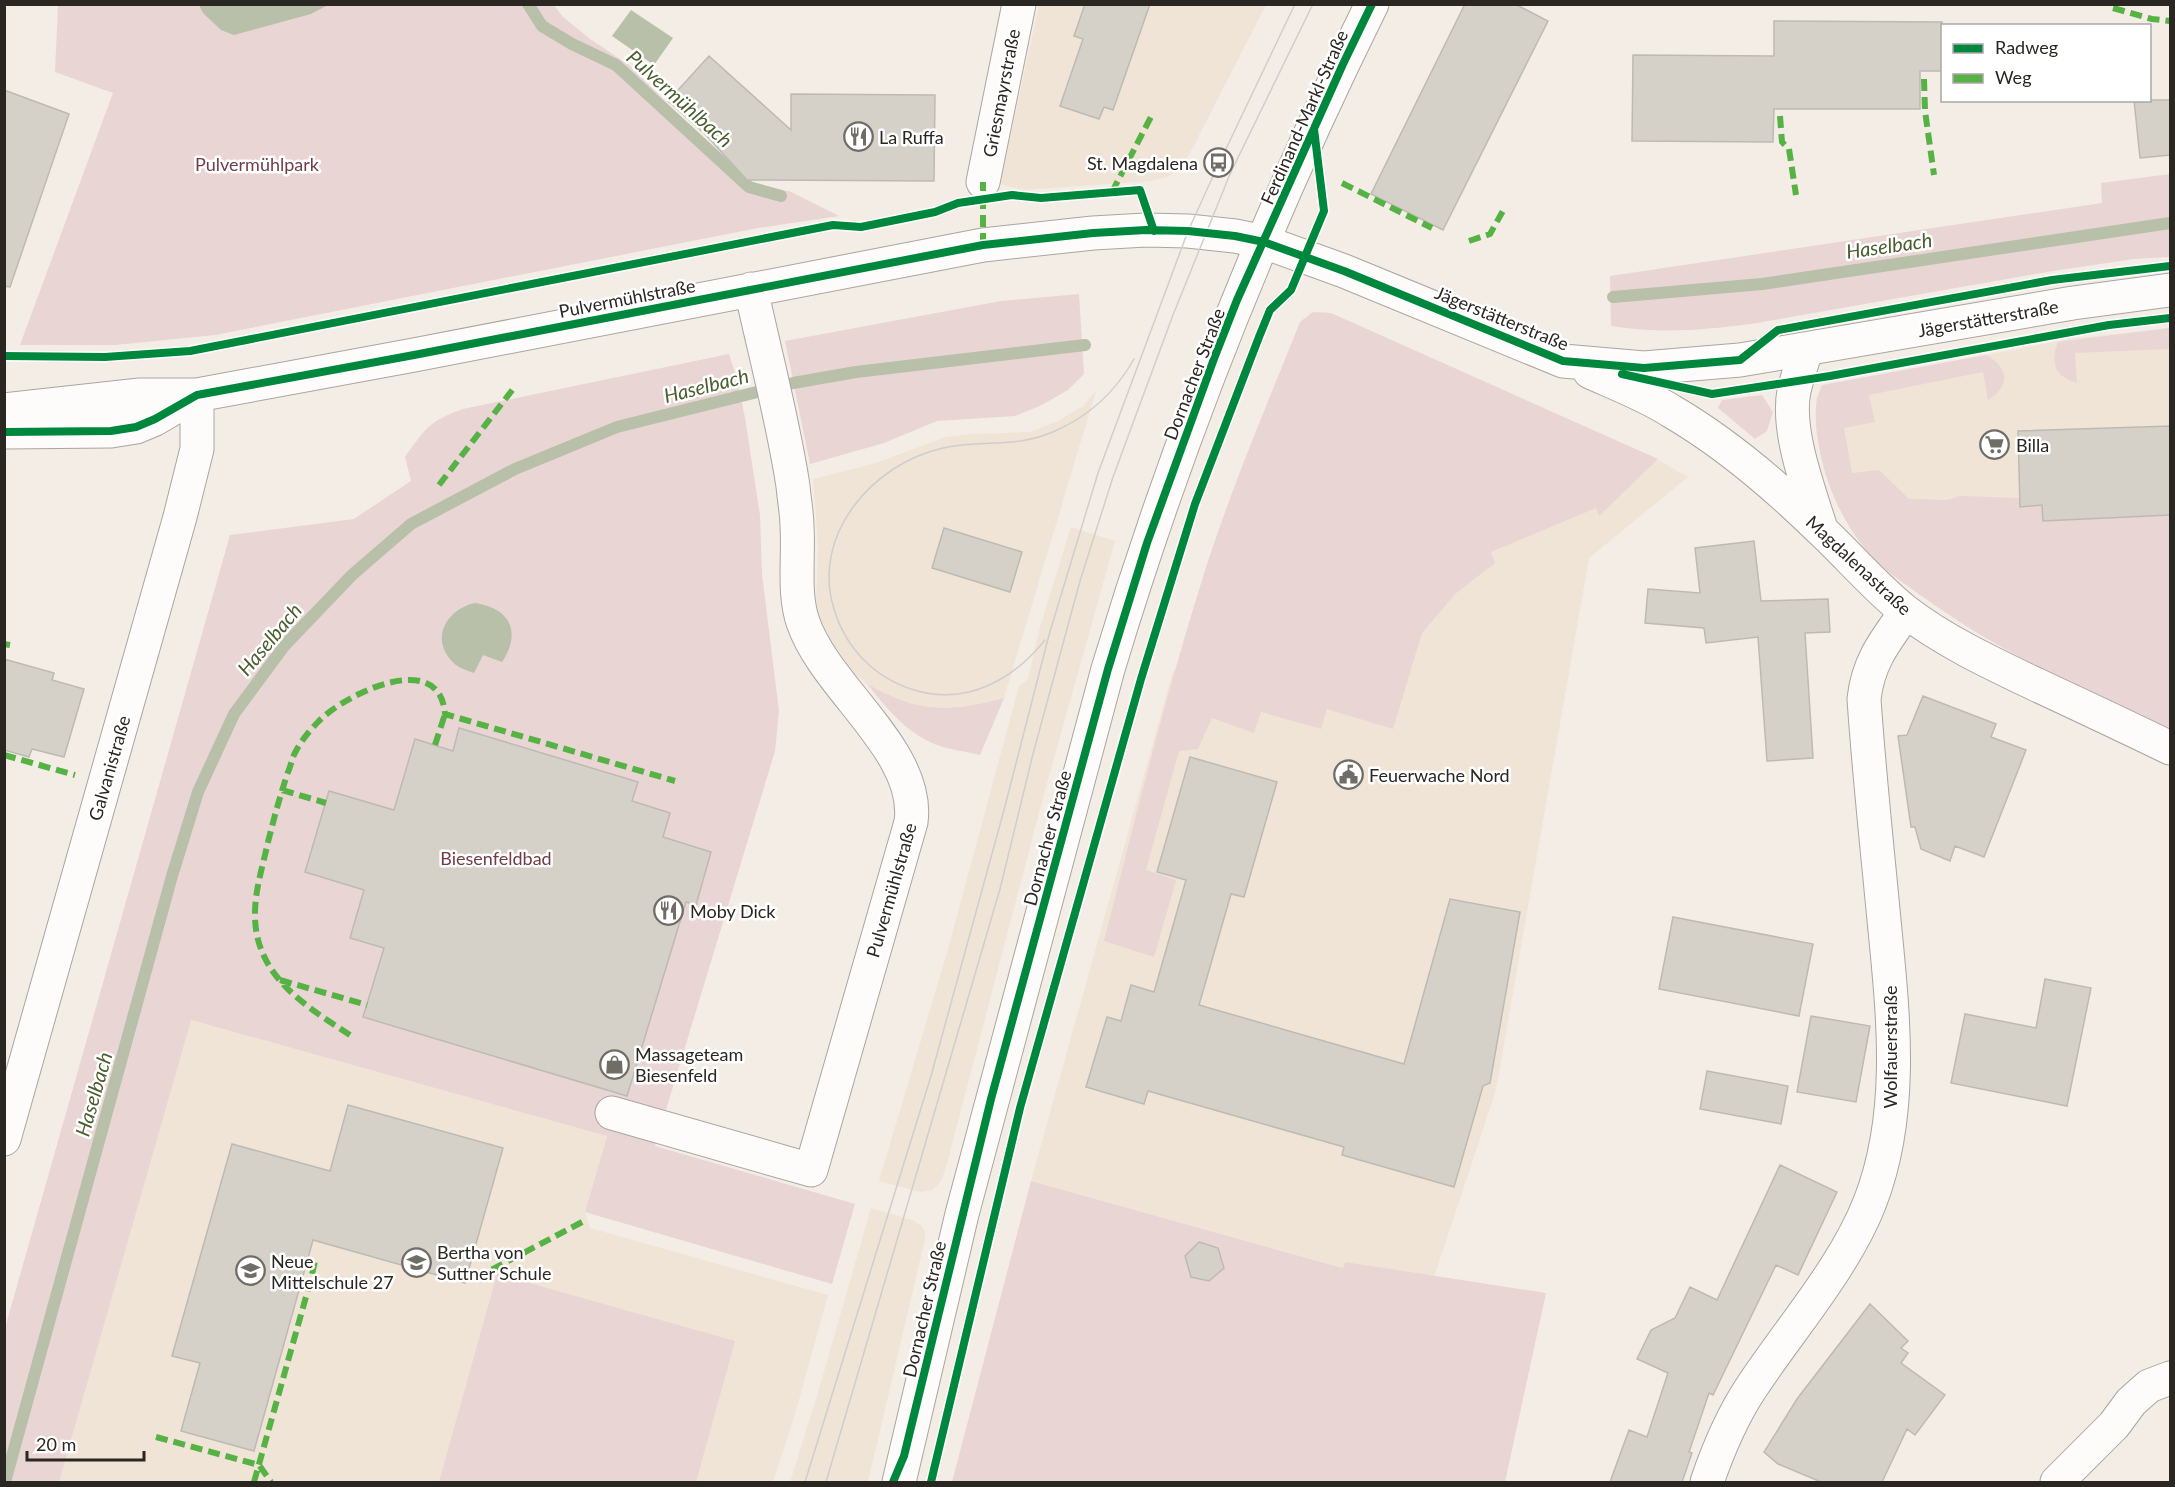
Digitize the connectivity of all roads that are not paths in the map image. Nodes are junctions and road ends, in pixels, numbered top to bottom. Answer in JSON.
{"nodes":[{"id":1,"x":1019,"y":4,"type":"edge"},
{"id":2,"x":1372,"y":4,"type":"edge"},
{"id":3,"x":983,"y":182,"type":"dead end"},
{"id":4,"x":1264,"y":242,"type":"junction"},
{"id":5,"x":751,"y":289,"type":"junction"},
{"id":6,"x":2170,"y":290,"type":"edge"},
{"id":7,"x":1806,"y":350,"type":"junction"},
{"id":8,"x":1563,"y":361,"type":"junction"},
{"id":9,"x":197,"y":395,"type":"junction"},
{"id":10,"x":4,"y":410,"type":"edge"},
{"id":11,"x":4,"y":432,"type":"edge"},
{"id":12,"x":1821,"y":529,"type":"junction"},
{"id":13,"x":1906,"y":612,"type":"junction"},
{"id":14,"x":2170,"y":748,"type":"edge"},
{"id":15,"x":612,"y":1113,"type":"dead end"},
{"id":16,"x":4,"y":1139,"type":"edge"},
{"id":17,"x":2170,"y":1378,"type":"edge"},
{"id":18,"x":899,"y":1474,"type":"edge"},
{"id":19,"x":1707,"y":1482,"type":"edge"},
{"id":20,"x":2057,"y":1482,"type":"edge"}],
"edges":[{"from":1,"to":3,"type":"street","name":"Griesmayrstraße"},
{"from":2,"to":4,"type":"street","name":"Ferdinand-Markl-Straße"},
{"from":4,"to":5,"type":"street","name":"Pulvermühlstraße"},
{"from":4,"to":8,"type":"street","name":"Jägerstätterstraße"},
{"from":4,"to":18,"type":"street","name":"Dornacher Straße"},
{"from":5,"to":9,"type":"street","name":"Pulvermühlstraße"},
{"from":5,"to":15,"type":"street","name":"Pulvermühlstraße"},
{"from":6,"to":7,"type":"street","name":"Jägerstätterstraße"},
{"from":7,"to":8,"type":"street","name":"Jägerstätterstraße"},
{"from":7,"to":12,"type":"street"},
{"from":8,"to":12,"type":"street","name":"Magdalenastraße"},
{"from":9,"to":10,"type":"street","name":"Pulvermühlstraße"},
{"from":9,"to":11,"type":"street","name":"Pulvermühlstraße"},
{"from":9,"to":16,"type":"street","name":"Galvanistraße"},
{"from":12,"to":13,"type":"street","name":"Magdalenastraße"},
{"from":13,"to":14,"type":"street","name":"Magdalenastraße"},
{"from":13,"to":19,"type":"street","name":"Wolfauerstraße"},
{"from":17,"to":20,"type":"street"}]}
